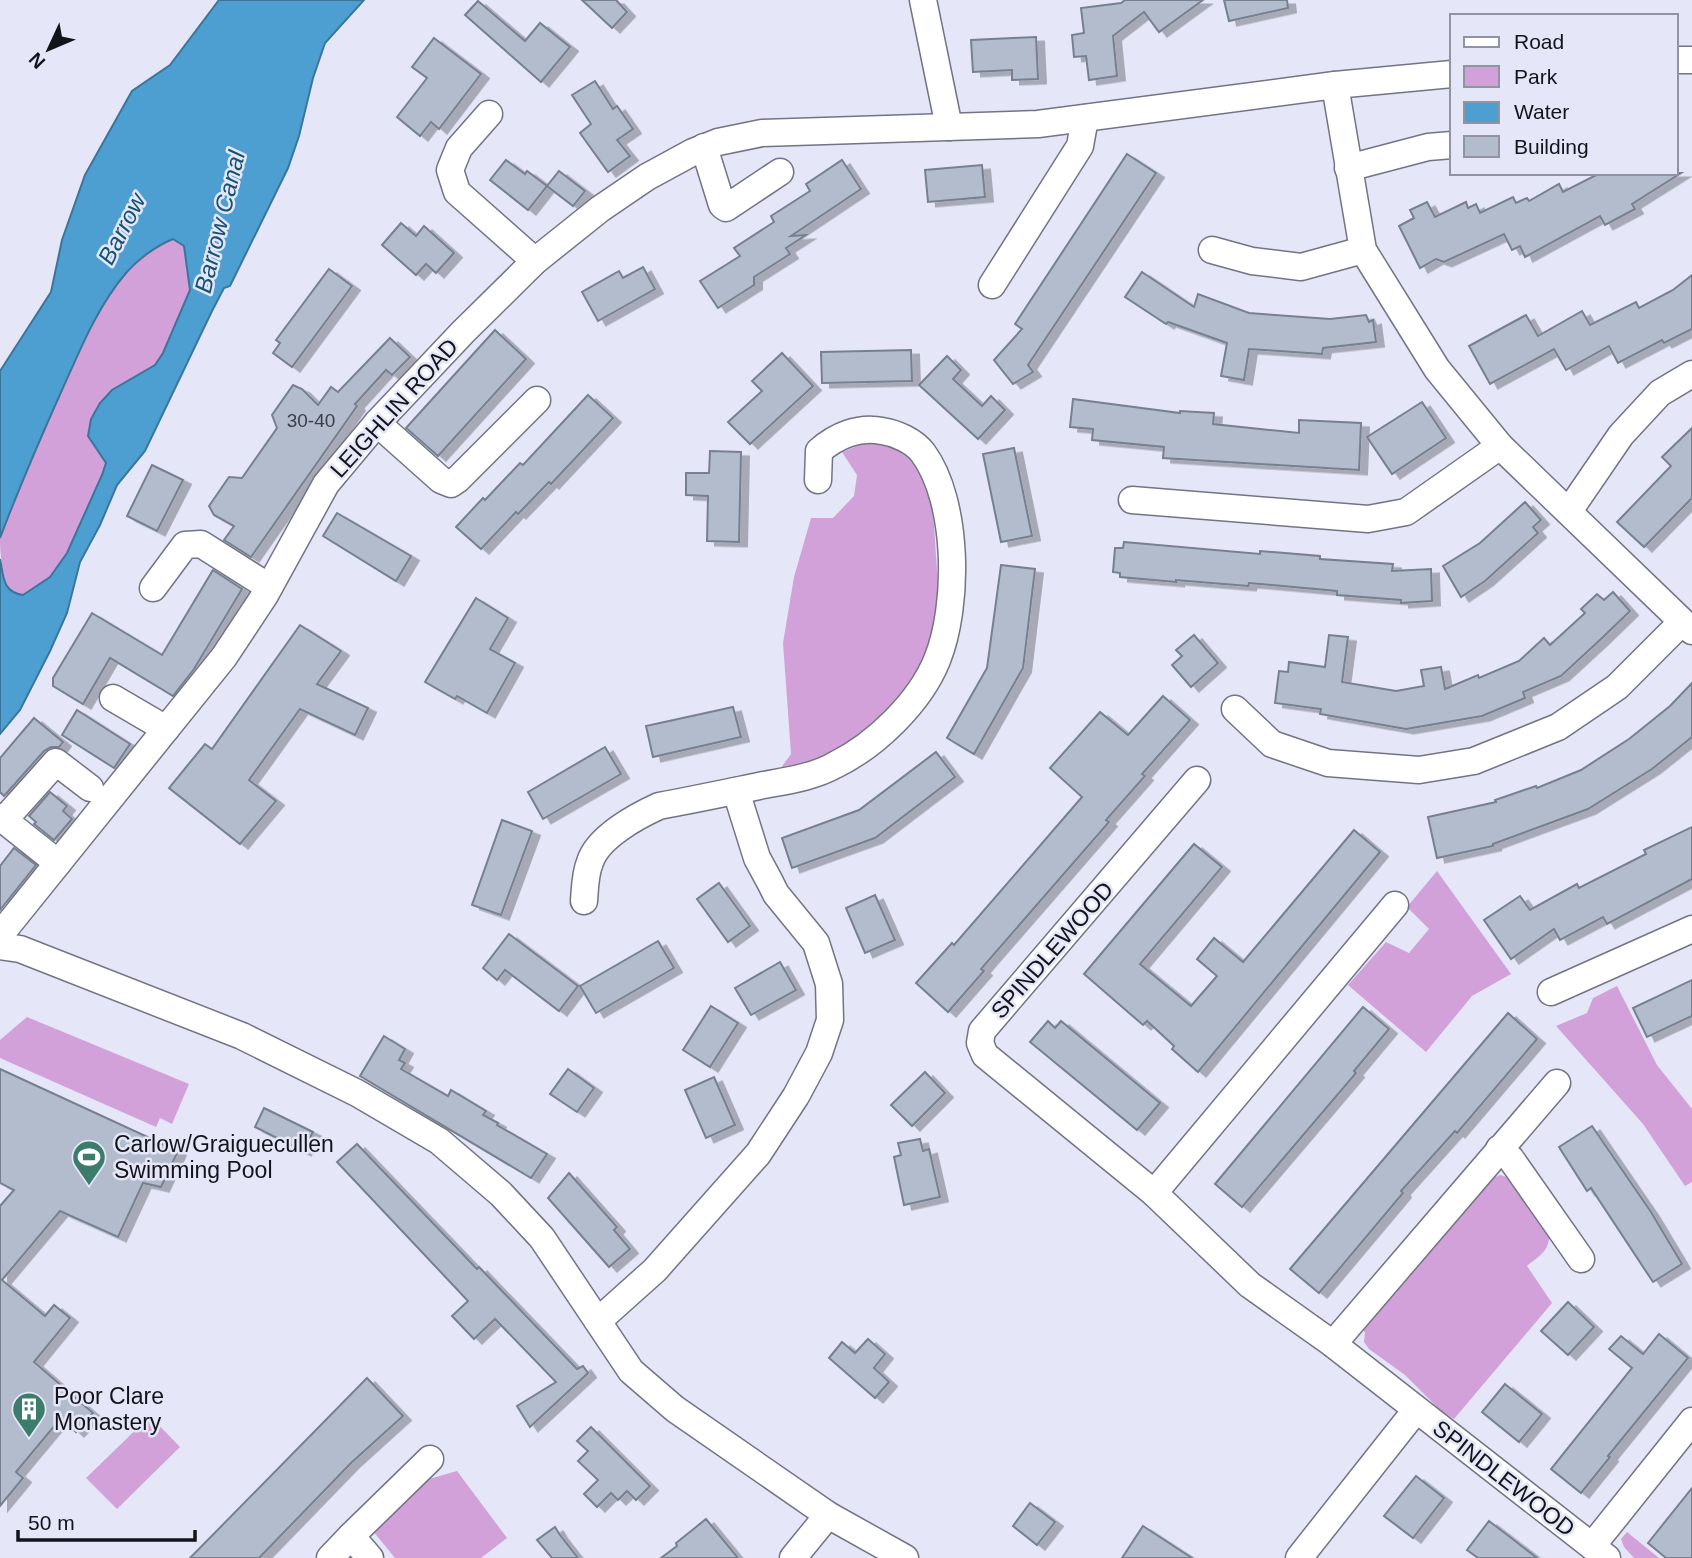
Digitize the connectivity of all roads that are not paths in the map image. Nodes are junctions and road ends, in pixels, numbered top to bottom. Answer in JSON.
{"nodes":[{"id":1,"x":923,"y":0,"type":"edge"},
{"id":2,"x":1450,"y":74,"type":"edge"},
{"id":3,"x":1335,"y":85,"type":"junction"},
{"id":4,"x":489,"y":114,"type":"dead end"},
{"id":5,"x":1085,"y":118,"type":"junction"},
{"id":6,"x":949,"y":127,"type":"junction"},
{"id":7,"x":1450,"y":145,"type":"edge"},
{"id":8,"x":704,"y":147,"type":"junction"},
{"id":9,"x":1348,"y":168,"type":"junction"},
{"id":10,"x":780,"y":172,"type":"dead end"},
{"id":11,"x":1212,"y":250,"type":"dead end"},
{"id":12,"x":1363,"y":250,"type":"junction"},
{"id":13,"x":535,"y":261,"type":"junction"},
{"id":14,"x":992,"y":285,"type":"dead end"},
{"id":15,"x":1692,"y":374,"type":"edge"},
{"id":16,"x":537,"y":400,"type":"dead end"},
{"id":17,"x":377,"y":423,"type":"junction"},
{"id":18,"x":1500,"y":446,"type":"junction"},
{"id":19,"x":818,"y":480,"type":"dead end"},
{"id":20,"x":1132,"y":500,"type":"dead end"},
{"id":21,"x":1569,"y":511,"type":"junction"},
{"id":22,"x":269,"y":587,"type":"junction"},
{"id":23,"x":153,"y":588,"type":"dead end"},
{"id":24,"x":1686,"y":627,"type":"edge"},
{"id":25,"x":113,"y":698,"type":"dead end"},
{"id":26,"x":1235,"y":709,"type":"dead end"},
{"id":27,"x":166,"y":729,"type":"junction"},
{"id":28,"x":1197,"y":780,"type":"dead end"},
{"id":29,"x":90,"y":788,"type":"dead end"},
{"id":30,"x":736,"y":791,"type":"junction"},
{"id":31,"x":2,"y":819,"type":"edge"},
{"id":32,"x":58,"y":863,"type":"junction"},
{"id":33,"x":584,"y":901,"type":"dead end"},
{"id":34,"x":1395,"y":905,"type":"dead end"},
{"id":35,"x":1692,"y":929,"type":"edge"},
{"id":36,"x":0,"y":935,"type":"edge"},
{"id":37,"x":0,"y":946,"type":"edge"},
{"id":38,"x":1551,"y":992,"type":"dead end"},
{"id":39,"x":1557,"y":1083,"type":"dead end"},
{"id":40,"x":1499,"y":1149,"type":"junction"},
{"id":41,"x":1154,"y":1193,"type":"junction"},
{"id":42,"x":1581,"y":1259,"type":"dead end"},
{"id":43,"x":598,"y":1321,"type":"junction"},
{"id":44,"x":1333,"y":1344,"type":"junction"},
{"id":45,"x":1416,"y":1409,"type":"junction"},
{"id":46,"x":1692,"y":1421,"type":"edge"},
{"id":47,"x":430,"y":1459,"type":"dead end"},
{"id":48,"x":828,"y":1515,"type":"junction"},
{"id":49,"x":351,"y":1536,"type":"junction"},
{"id":50,"x":1599,"y":1552,"type":"edge"},
{"id":51,"x":330,"y":1558,"type":"edge"},
{"id":52,"x":370,"y":1558,"type":"edge"},
{"id":53,"x":793,"y":1558,"type":"edge"},
{"id":54,"x":905,"y":1558,"type":"edge"},
{"id":55,"x":1299,"y":1558,"type":"edge"}],
"edges":[{"from":1,"to":6,"type":"street"},
{"from":2,"to":3,"type":"street","name":"LEIGHLIN ROAD"},
{"from":3,"to":5,"type":"street","name":"LEIGHLIN ROAD"},
{"from":3,"to":9,"type":"street"},
{"from":4,"to":13,"type":"street"},
{"from":5,"to":6,"type":"street","name":"LEIGHLIN ROAD"},
{"from":5,"to":14,"type":"street"},
{"from":6,"to":8,"type":"street","name":"LEIGHLIN ROAD"},
{"from":7,"to":9,"type":"street"},
{"from":8,"to":10,"type":"street"},
{"from":8,"to":13,"type":"street","name":"LEIGHLIN ROAD"},
{"from":9,"to":12,"type":"street"},
{"from":11,"to":12,"type":"street"},
{"from":12,"to":18,"type":"street"},
{"from":13,"to":17,"type":"street","name":"LEIGHLIN ROAD"},
{"from":15,"to":21,"type":"street"},
{"from":16,"to":17,"type":"street"},
{"from":17,"to":22,"type":"street","name":"LEIGHLIN ROAD"},
{"from":18,"to":20,"type":"street"},
{"from":18,"to":21,"type":"street"},
{"from":19,"to":30,"type":"street"},
{"from":21,"to":24,"type":"street"},
{"from":22,"to":23,"type":"street"},
{"from":22,"to":27,"type":"street","name":"LEIGHLIN ROAD"},
{"from":24,"to":26,"type":"street"},
{"from":25,"to":27,"type":"street"},
{"from":27,"to":32,"type":"street","name":"LEIGHLIN ROAD"},
{"from":28,"to":41,"type":"street","name":"SPINDLEWOOD"},
{"from":29,"to":31,"type":"street"},
{"from":30,"to":33,"type":"street"},
{"from":30,"to":43,"type":"street"},
{"from":31,"to":32,"type":"street"},
{"from":32,"to":36,"type":"street","name":"LEIGHLIN ROAD"},
{"from":34,"to":41,"type":"street"},
{"from":35,"to":38,"type":"street"},
{"from":37,"to":43,"type":"street"},
{"from":39,"to":40,"type":"street"},
{"from":40,"to":42,"type":"street"},
{"from":40,"to":44,"type":"street"},
{"from":41,"to":44,"type":"street","name":"SPINDLEWOOD"},
{"from":43,"to":48,"type":"street"},
{"from":44,"to":45,"type":"street","name":"SPINDLEWOOD"},
{"from":45,"to":50,"type":"street","name":"SPINDLEWOOD"},
{"from":45,"to":55,"type":"street","name":"SPINDLEWOOD"},
{"from":46,"to":50,"type":"street","name":"SPINDLEWOOD"},
{"from":47,"to":49,"type":"street"},
{"from":48,"to":53,"type":"street"},
{"from":48,"to":54,"type":"street"},
{"from":49,"to":51,"type":"street"},
{"from":49,"to":52,"type":"street"}]}
